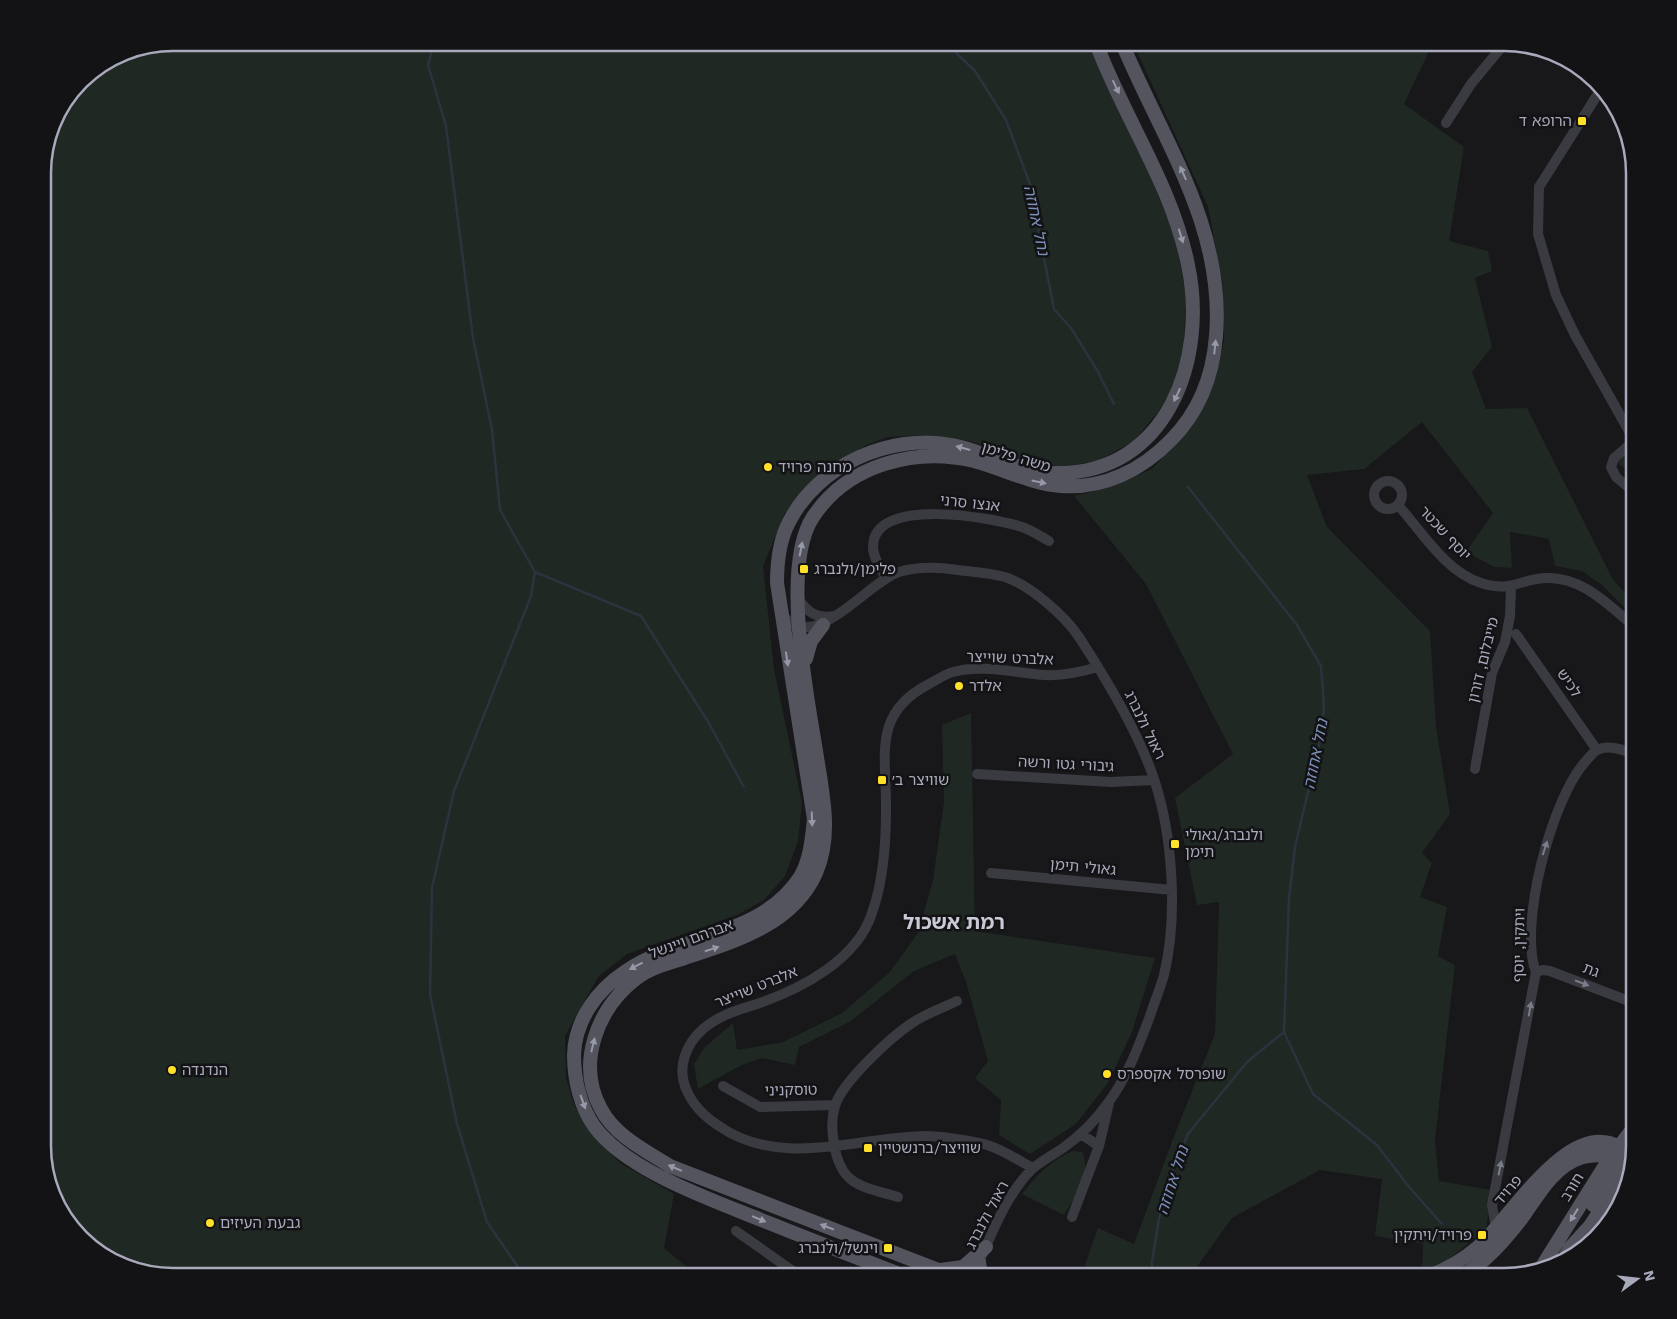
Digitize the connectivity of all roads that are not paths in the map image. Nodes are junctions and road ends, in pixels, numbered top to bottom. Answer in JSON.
{"nodes":[{"id":1,"x":1100,"y":51,"type":"edge"},
{"id":2,"x":1126,"y":51,"type":"edge"},
{"id":3,"x":1498,"y":51,"type":"edge"},
{"id":4,"x":1597,"y":95,"type":"edge"},
{"id":5,"x":1446,"y":123,"type":"dead end"},
{"id":6,"x":1626,"y":426,"type":"edge"},
{"id":7,"x":1626,"y":447,"type":"edge"},
{"id":8,"x":1626,"y":485,"type":"edge"},
{"id":9,"x":1398,"y":505,"type":"dead end"},
{"id":10,"x":1049,"y":541,"type":"dead end"},
{"id":11,"x":886,"y":578,"type":"junction"},
{"id":12,"x":1511,"y":588,"type":"junction"},
{"id":13,"x":798,"y":598,"type":"junction"},
{"id":14,"x":780,"y":610,"type":"junction"},
{"id":15,"x":835,"y":615,"type":"junction"},
{"id":16,"x":1626,"y":619,"type":"edge"},
{"id":17,"x":823,"y":625,"type":"junction"},
{"id":18,"x":800,"y":627,"type":"junction"},
{"id":19,"x":1516,"y":634,"type":"dead end"},
{"id":20,"x":804,"y":667,"type":"junction"},
{"id":21,"x":1098,"y":667,"type":"junction"},
{"id":22,"x":1597,"y":750,"type":"junction"},
{"id":23,"x":1626,"y":752,"type":"edge"},
{"id":24,"x":1475,"y":769,"type":"dead end"},
{"id":25,"x":977,"y":774,"type":"dead end"},
{"id":26,"x":1154,"y":780,"type":"junction"},
{"id":27,"x":991,"y":873,"type":"dead end"},
{"id":28,"x":1172,"y":890,"type":"junction"},
{"id":29,"x":1536,"y":972,"type":"junction"},
{"id":30,"x":1626,"y":1000,"type":"edge"},
{"id":31,"x":957,"y":1001,"type":"dead end"},
{"id":32,"x":723,"y":1086,"type":"dead end"},
{"id":33,"x":1109,"y":1102,"type":"junction"},
{"id":34,"x":835,"y":1104,"type":"junction"},
{"id":35,"x":1626,"y":1125,"type":"edge"},
{"id":36,"x":1080,"y":1134,"type":"junction"},
{"id":37,"x":1596,"y":1142,"type":"junction"},
{"id":38,"x":835,"y":1146,"type":"junction"},
{"id":39,"x":1099,"y":1146,"type":"junction"},
{"id":40,"x":1624,"y":1155,"type":"edge"},
{"id":41,"x":1581,"y":1158,"type":"junction"},
{"id":42,"x":1033,"y":1168,"type":"junction"},
{"id":43,"x":1600,"y":1173,"type":"junction"},
{"id":44,"x":898,"y":1197,"type":"dead end"},
{"id":45,"x":1072,"y":1217,"type":"dead end"},
{"id":46,"x":1496,"y":1228,"type":"junction"},
{"id":47,"x":736,"y":1231,"type":"dead end"},
{"id":48,"x":1588,"y":1234,"type":"edge"},
{"id":49,"x":1574,"y":1246,"type":"edge"},
{"id":50,"x":986,"y":1247,"type":"junction"},
{"id":51,"x":1570,"y":1248,"type":"joint"},
{"id":52,"x":1494,"y":1250,"type":"junction"},
{"id":53,"x":1546,"y":1260,"type":"edge"},
{"id":54,"x":979,"y":1262,"type":"junction"},
{"id":55,"x":789,"y":1268,"type":"edge"},
{"id":56,"x":885,"y":1268,"type":"edge"},
{"id":57,"x":932,"y":1268,"type":"edge"},
{"id":58,"x":958,"y":1268,"type":"edge"},
{"id":59,"x":976,"y":1268,"type":"edge"},
{"id":60,"x":980,"y":1268,"type":"edge"},
{"id":61,"x":1450,"y":1268,"type":"edge"},
{"id":62,"x":1474,"y":1268,"type":"edge"}],
"edges":[{"from":1,"to":14,"type":"main road","name":"משה פלימן","one_way":true},
{"from":13,"to":2,"type":"main road","name":"משה פלימן","one_way":true},
{"from":3,"to":5,"type":"street"},
{"from":4,"to":6,"type":"street"},
{"from":7,"to":8,"type":"street"},
{"from":9,"to":12,"type":"street","name":"יוסף שכטר"},
{"from":10,"to":11,"type":"street","name":"אנצו סרני"},
{"from":11,"to":15,"type":"street","name":"ראול ולנברג"},
{"from":11,"to":21,"type":"street","name":"ראול ולנברג"},
{"from":12,"to":16,"type":"street","name":"יוסף שכטר"},
{"from":12,"to":24,"type":"street","name":"מייבלום, דורון"},
{"from":13,"to":15,"type":"street"},
{"from":13,"to":18,"type":"main road","name":"משה פלימן"},
{"from":14,"to":18,"type":"street"},
{"from":14,"to":56,"type":"main road","name":"אברהם ויינשל","one_way":true},
{"from":15,"to":17,"type":"street","name":"ראול ולנברג"},
{"from":17,"to":18,"type":"street"},
{"from":17,"to":20,"type":"main road"},
{"from":18,"to":20,"type":"main road","name":"אברהם ויינשל"},
{"from":19,"to":22,"type":"street","name":"לכיש"},
{"from":57,"to":20,"type":"main road","name":"אברהם ויינשל","one_way":true},
{"from":21,"to":26,"type":"street","name":"ראול ולנברג"},
{"from":21,"to":38,"type":"street","name":"אלברט שוייצר"},
{"from":22,"to":23,"type":"street"},
{"from":29,"to":22,"type":"street","name":"ויתקין, יוסף","one_way":true},
{"from":25,"to":26,"type":"street","name":"גיבורי גטו ורשה"},
{"from":26,"to":28,"type":"street","name":"ראול ולנברג"},
{"from":27,"to":28,"type":"street","name":"גאולי תימן"},
{"from":28,"to":33,"type":"street","name":"ראול ולנברג"},
{"from":29,"to":30,"type":"street","name":"גת","one_way":true},
{"from":46,"to":29,"type":"street","name":"ויתקין, יוסף","one_way":true},
{"from":31,"to":34,"type":"street"},
{"from":32,"to":34,"type":"street","name":"טוסקניני"},
{"from":33,"to":36,"type":"street","name":"ראול ולנברג"},
{"from":33,"to":39,"type":"street","name":"ראול ולנברג"},
{"from":34,"to":38,"type":"street"},
{"from":35,"to":37,"type":"main road","name":"פרויד"},
{"from":36,"to":39,"type":"street"},
{"from":36,"to":42,"type":"street","name":"ראול ולנברג"},
{"from":37,"to":40,"type":"main road"},
{"from":37,"to":46,"type":"main road","name":"פרויד"},
{"from":38,"to":42,"type":"street","name":"אלברט שוייצר"},
{"from":38,"to":44,"type":"street"},
{"from":39,"to":45,"type":"street","name":"ראול ולנברג"},
{"from":40,"to":41,"type":"main road","name":"פרויד"},
{"from":40,"to":43,"type":"main road","name":"חורב"},
{"from":40,"to":48,"type":"main road","name":"חורב"},
{"from":40,"to":51,"type":"main road"},
{"from":41,"to":43,"type":"main road"},
{"from":41,"to":52,"type":"main road","name":"פרויד"},
{"from":42,"to":50,"type":"street","name":"ראול ולנברג"},
{"from":43,"to":53,"type":"main road","name":"חורב","one_way":true},
{"from":46,"to":52,"type":"street","name":"ויתקין, יוסף"},
{"from":46,"to":61,"type":"main road","name":"פרויד"},
{"from":47,"to":55,"type":"street"},
{"from":49,"to":51,"type":"main road","name":"חורב"},
{"from":50,"to":54,"type":"street","name":"ראול ולנברג"},
{"from":50,"to":58,"type":"main road"},
{"from":52,"to":62,"type":"main road","name":"פרויד"},
{"from":54,"to":59,"type":"street","name":"ראול ולנברג"},
{"from":54,"to":60,"type":"main road"}]}
